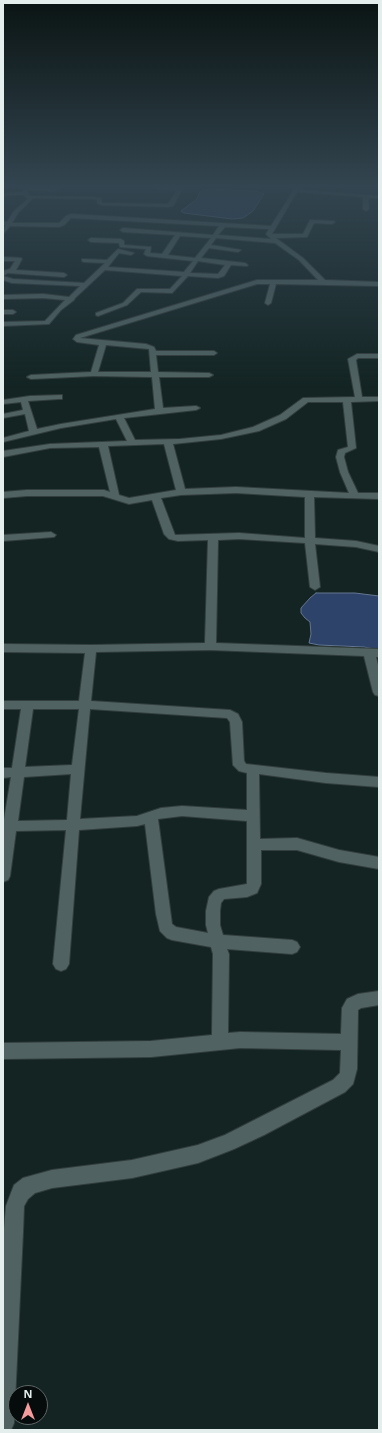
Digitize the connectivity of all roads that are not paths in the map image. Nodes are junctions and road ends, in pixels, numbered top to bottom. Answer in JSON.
{"nodes":[{"id":1,"x":115,"y":255,"type":"edge"},
{"id":2,"x":160,"y":255,"type":"edge"},
{"id":3,"x":200,"y":255,"type":"edge"},
{"id":4,"x":294,"y":255,"type":"edge"},
{"id":5,"x":164,"y":256,"type":"joint"},
{"id":6,"x":3,"y":259,"type":"edge"},
{"id":7,"x":84,"y":260,"type":"dead end"},
{"id":8,"x":196,"y":260,"type":"junction"},
{"id":9,"x":109,"y":262,"type":"junction"},
{"id":10,"x":229,"y":263,"type":"junction"},
{"id":11,"x":246,"y":265,"type":"dead end"},
{"id":12,"x":104,"y":268,"type":"junction"},
{"id":13,"x":12,"y":271,"type":"junction"},
{"id":14,"x":3,"y":274,"type":"edge"},
{"id":15,"x":186,"y":274,"type":"junction"},
{"id":16,"x":64,"y":275,"type":"dead end"},
{"id":17,"x":3,"y":278,"type":"edge"},
{"id":18,"x":274,"y":281,"type":"junction"},
{"id":19,"x":325,"y":284,"type":"junction"},
{"id":20,"x":379,"y":284,"type":"edge"},
{"id":21,"x":87,"y":285,"type":"junction"},
{"id":22,"x":3,"y":297,"type":"edge"},
{"id":23,"x":72,"y":299,"type":"junction"},
{"id":24,"x":268,"y":303,"type":"dead end"},
{"id":25,"x":3,"y":312,"type":"edge"},
{"id":26,"x":13,"y":312,"type":"dead end"},
{"id":27,"x":98,"y":314,"type":"dead end"},
{"id":28,"x":3,"y":324,"type":"edge"},
{"id":29,"x":103,"y":342,"type":"junction"},
{"id":30,"x":153,"y":353,"type":"junction"},
{"id":31,"x":214,"y":353,"type":"dead end"},
{"id":32,"x":379,"y":356,"type":"edge"},
{"id":33,"x":94,"y":374,"type":"junction"},
{"id":34,"x":155,"y":374,"type":"junction"},
{"id":35,"x":209,"y":375,"type":"dead end"},
{"id":36,"x":31,"y":377,"type":"dead end"},
{"id":37,"x":59,"y":397,"type":"dead end"},
{"id":38,"x":24,"y":398,"type":"junction"},
{"id":39,"x":347,"y":399,"type":"junction"},
{"id":40,"x":359,"y":399,"type":"junction"},
{"id":41,"x":379,"y":399,"type":"edge"},
{"id":42,"x":3,"y":402,"type":"edge"},
{"id":43,"x":196,"y":408,"type":"dead end"},
{"id":44,"x":28,"y":411,"type":"junction"},
{"id":45,"x":158,"y":411,"type":"junction"},
{"id":46,"x":3,"y":416,"type":"edge"},
{"id":47,"x":119,"y":416,"type":"junction"},
{"id":48,"x":34,"y":432,"type":"junction"},
{"id":49,"x":3,"y":440,"type":"edge"},
{"id":50,"x":132,"y":442,"type":"junction"},
{"id":51,"x":168,"y":442,"type":"junction"},
{"id":52,"x":103,"y":444,"type":"junction"},
{"id":53,"x":3,"y":454,"type":"edge"},
{"id":54,"x":181,"y":492,"type":"junction"},
{"id":55,"x":309,"y":494,"type":"junction"},
{"id":56,"x":3,"y":495,"type":"edge"},
{"id":57,"x":115,"y":496,"type":"junction"},
{"id":58,"x":355,"y":496,"type":"junction"},
{"id":59,"x":379,"y":496,"type":"edge"},
{"id":60,"x":156,"y":497,"type":"junction"},
{"id":61,"x":51,"y":535,"type":"dead end"},
{"id":62,"x":213,"y":536,"type":"junction"},
{"id":63,"x":3,"y":538,"type":"edge"},
{"id":64,"x":310,"y":541,"type":"junction"},
{"id":65,"x":379,"y":549,"type":"edge"},
{"id":66,"x":315,"y":587,"type":"dead end"},
{"id":67,"x":210,"y":646,"type":"junction"},
{"id":68,"x":3,"y":648,"type":"edge"},
{"id":69,"x":91,"y":649,"type":"junction"},
{"id":70,"x":374,"y":653,"type":"edge"},
{"id":71,"x":379,"y":692,"type":"edge"},
{"id":72,"x":3,"y":705,"type":"edge"},
{"id":73,"x":28,"y":705,"type":"junction"},
{"id":74,"x":85,"y":705,"type":"junction"},
{"id":75,"x":78,"y":769,"type":"junction"},
{"id":76,"x":253,"y":770,"type":"junction"},
{"id":77,"x":17,"y":772,"type":"junction"},
{"id":78,"x":3,"y":773,"type":"edge"},
{"id":79,"x":379,"y":782,"type":"edge"},
{"id":80,"x":253,"y":816,"type":"junction"},
{"id":81,"x":151,"y":817,"type":"junction"},
{"id":82,"x":8,"y":823,"type":"edge"},
{"id":83,"x":74,"y":825,"type":"junction"},
{"id":84,"x":253,"y":845,"type":"junction"},
{"id":85,"x":379,"y":863,"type":"edge"},
{"id":86,"x":3,"y":876,"type":"edge"},
{"id":87,"x":217,"y":941,"type":"junction"},
{"id":88,"x":292,"y":947,"type":"dead end"},
{"id":89,"x":61,"y":964,"type":"dead end"},
{"id":90,"x":379,"y":998,"type":"edge"},
{"id":91,"x":220,"y":1042,"type":"junction"},
{"id":92,"x":349,"y":1042,"type":"junction"},
{"id":93,"x":3,"y":1050,"type":"edge"},
{"id":94,"x":3,"y":1423,"type":"edge"}],
"edges":[{"from":1,"to":9,"type":"street"},
{"from":2,"to":5,"type":"street"},
{"from":3,"to":8,"type":"street"},
{"from":4,"to":19,"type":"street"},
{"from":5,"to":8,"type":"street"},
{"from":6,"to":13,"type":"street"},
{"from":7,"to":9,"type":"street"},
{"from":8,"to":10,"type":"street"},
{"from":8,"to":15,"type":"street"},
{"from":9,"to":12,"type":"street"},
{"from":10,"to":11,"type":"street"},
{"from":10,"to":15,"type":"street"},
{"from":12,"to":15,"type":"street"},
{"from":12,"to":21,"type":"street"},
{"from":13,"to":14,"type":"street"},
{"from":13,"to":16,"type":"street"},
{"from":15,"to":27,"type":"street"},
{"from":17,"to":21,"type":"street"},
{"from":18,"to":19,"type":"street"},
{"from":18,"to":24,"type":"street"},
{"from":18,"to":29,"type":"street"},
{"from":19,"to":20,"type":"street"},
{"from":21,"to":23,"type":"street"},
{"from":22,"to":23,"type":"street"},
{"from":23,"to":28,"type":"street"},
{"from":25,"to":26,"type":"street"},
{"from":29,"to":30,"type":"street"},
{"from":29,"to":33,"type":"street"},
{"from":30,"to":31,"type":"street"},
{"from":30,"to":34,"type":"street"},
{"from":32,"to":40,"type":"street"},
{"from":33,"to":34,"type":"street"},
{"from":33,"to":36,"type":"street"},
{"from":34,"to":35,"type":"street"},
{"from":34,"to":45,"type":"street"},
{"from":37,"to":38,"type":"street"},
{"from":38,"to":42,"type":"street"},
{"from":38,"to":44,"type":"street"},
{"from":39,"to":40,"type":"street"},
{"from":39,"to":51,"type":"street"},
{"from":39,"to":58,"type":"street"},
{"from":40,"to":41,"type":"street"},
{"from":43,"to":45,"type":"street"},
{"from":44,"to":46,"type":"street"},
{"from":44,"to":48,"type":"street"},
{"from":45,"to":47,"type":"street"},
{"from":47,"to":48,"type":"street"},
{"from":47,"to":50,"type":"street"},
{"from":48,"to":49,"type":"street"},
{"from":50,"to":51,"type":"street"},
{"from":50,"to":52,"type":"street"},
{"from":51,"to":54,"type":"street"},
{"from":52,"to":53,"type":"street"},
{"from":52,"to":57,"type":"street"},
{"from":54,"to":55,"type":"street"},
{"from":54,"to":60,"type":"street"},
{"from":55,"to":58,"type":"street"},
{"from":55,"to":64,"type":"street"},
{"from":56,"to":57,"type":"street"},
{"from":57,"to":60,"type":"street"},
{"from":58,"to":59,"type":"street"},
{"from":60,"to":62,"type":"street"},
{"from":61,"to":63,"type":"street"},
{"from":62,"to":64,"type":"street"},
{"from":62,"to":67,"type":"street"},
{"from":64,"to":65,"type":"street"},
{"from":64,"to":66,"type":"street"},
{"from":67,"to":69,"type":"street"},
{"from":67,"to":70,"type":"street"},
{"from":68,"to":69,"type":"street"},
{"from":69,"to":74,"type":"street"},
{"from":70,"to":71,"type":"street"},
{"from":72,"to":73,"type":"street"},
{"from":73,"to":74,"type":"street"},
{"from":73,"to":77,"type":"street"},
{"from":74,"to":75,"type":"street"},
{"from":74,"to":76,"type":"street"},
{"from":75,"to":77,"type":"street"},
{"from":75,"to":83,"type":"street"},
{"from":76,"to":79,"type":"street"},
{"from":76,"to":80,"type":"street"},
{"from":77,"to":78,"type":"street"},
{"from":77,"to":82,"type":"street"},
{"from":80,"to":81,"type":"street"},
{"from":80,"to":84,"type":"street"},
{"from":81,"to":83,"type":"street"},
{"from":81,"to":87,"type":"street"},
{"from":82,"to":83,"type":"street"},
{"from":82,"to":86,"type":"street"},
{"from":83,"to":89,"type":"street"},
{"from":84,"to":85,"type":"street"},
{"from":84,"to":87,"type":"street"},
{"from":87,"to":88,"type":"street"},
{"from":87,"to":91,"type":"street"},
{"from":90,"to":92,"type":"street"},
{"from":91,"to":92,"type":"street"},
{"from":91,"to":93,"type":"street"},
{"from":92,"to":94,"type":"street"}]}
